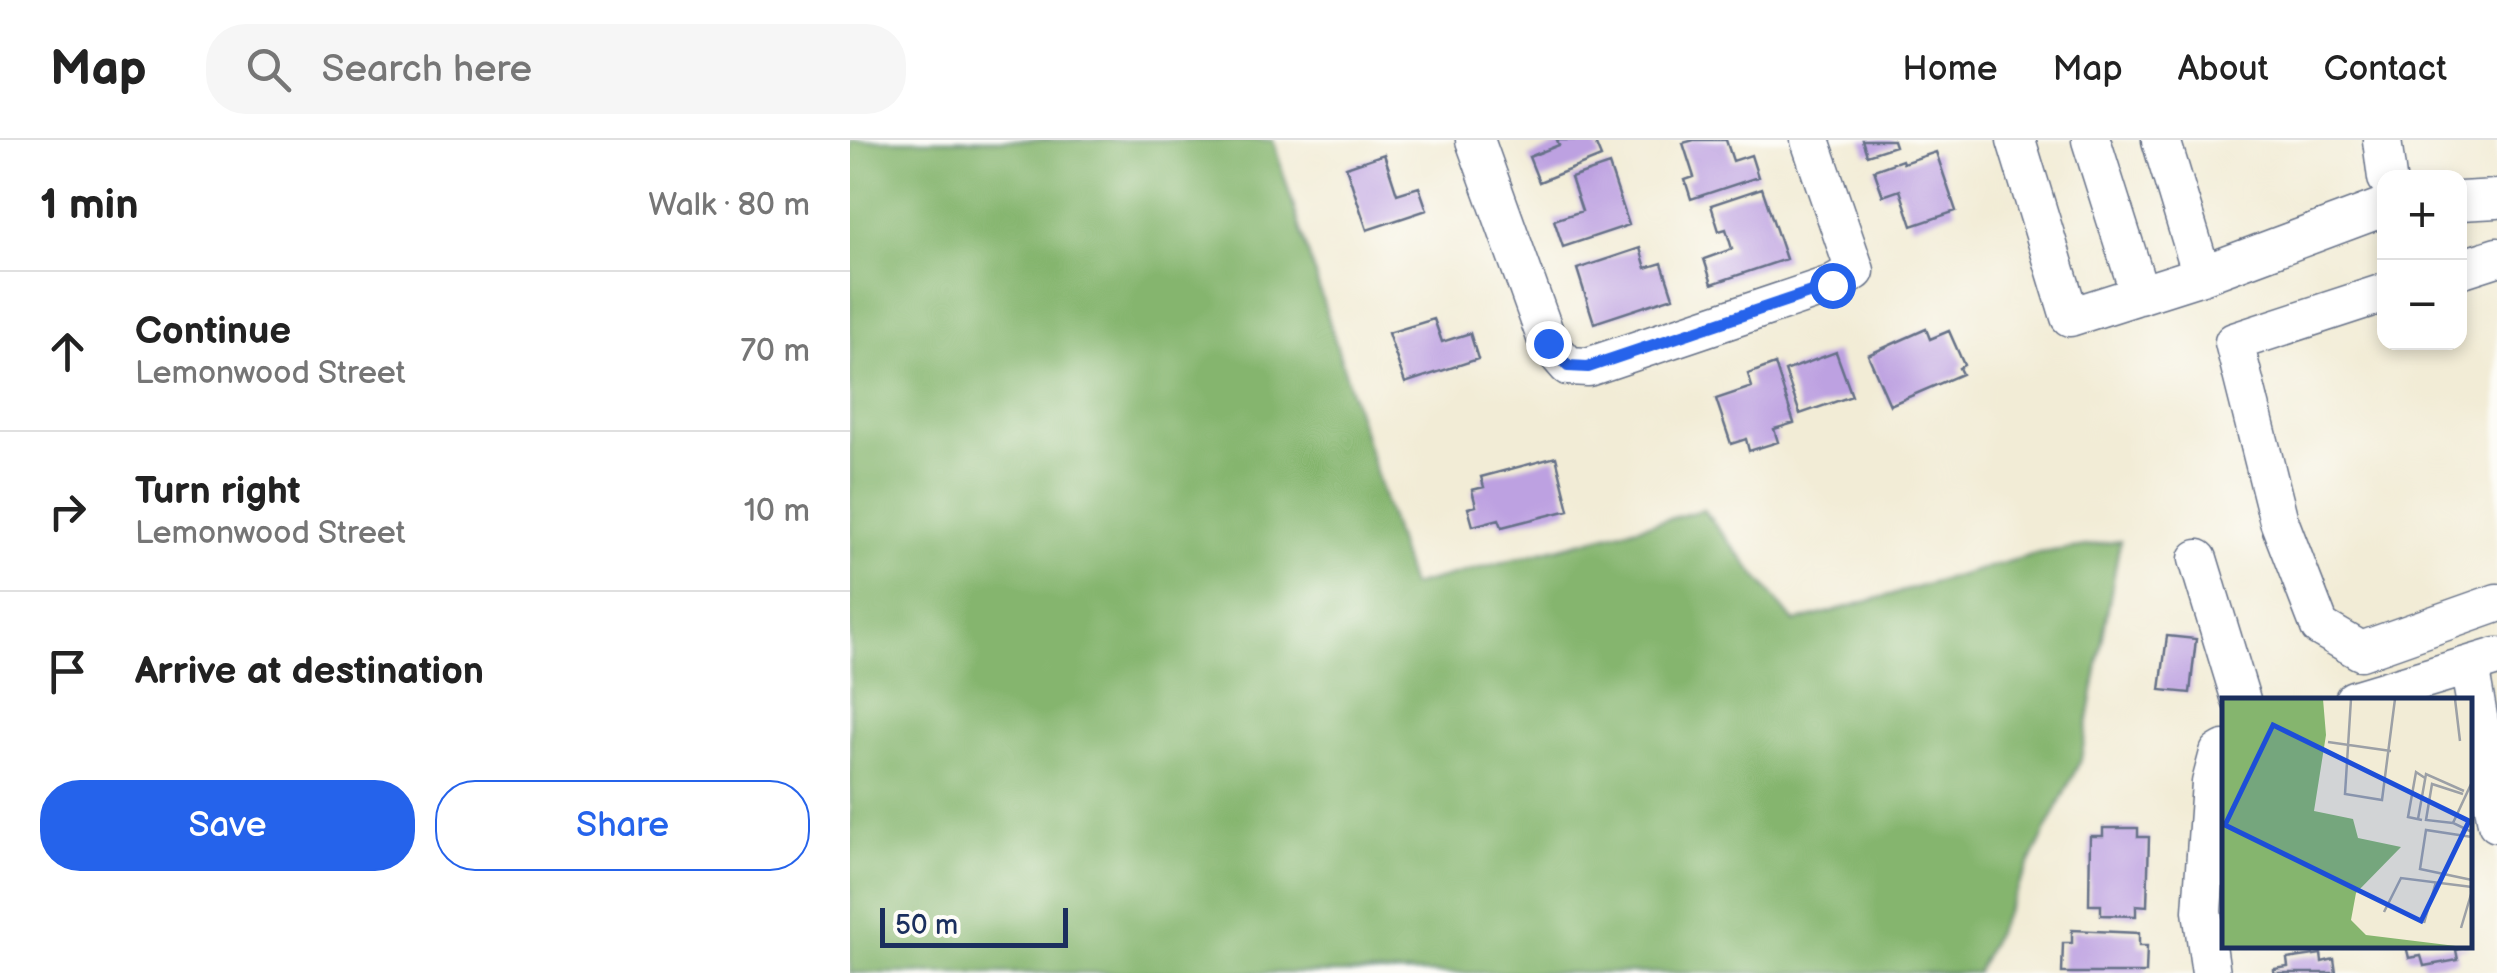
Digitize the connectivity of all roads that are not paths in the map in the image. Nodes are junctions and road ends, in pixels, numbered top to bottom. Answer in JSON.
{"nodes":[{"id":1,"x":1475,"y":140,"type":"edge"},
{"id":2,"x":1810,"y":140,"type":"edge"},
{"id":3,"x":2016,"y":140,"type":"edge"},
{"id":4,"x":2091,"y":140,"type":"edge"},
{"id":5,"x":2161,"y":140,"type":"edge"},
{"id":6,"x":2382,"y":140,"type":"edge"},
{"id":7,"x":2386,"y":170,"type":"edge"},
{"id":8,"x":2497,"y":199,"type":"edge"},
{"id":9,"x":2467,"y":201,"type":"edge"},
{"id":10,"x":2377,"y":211,"type":"edge"},
{"id":11,"x":2497,"y":257,"type":"edge"},
{"id":12,"x":2467,"y":267,"type":"edge"},
{"id":13,"x":2202,"y":275,"type":"junction"},
{"id":14,"x":2140,"y":295,"type":"junction"},
{"id":15,"x":2377,"y":296,"type":"edge"},
{"id":16,"x":2198,"y":560,"type":"dead end"},
{"id":17,"x":2497,"y":603,"type":"edge"},
{"id":18,"x":2483,"y":662,"type":"edge"},
{"id":19,"x":2240,"y":698,"type":"edge"},
{"id":20,"x":2361,"y":698,"type":"edge"},
{"id":21,"x":2222,"y":752,"type":"edge"},
{"id":22,"x":2497,"y":823,"type":"edge"},
{"id":23,"x":2211,"y":973,"type":"edge"}],
"edges":[{"from":1,"to":2,"type":"street"},
{"from":3,"to":14,"type":"street"},
{"from":4,"to":14,"type":"street"},
{"from":5,"to":13,"type":"street"},
{"from":6,"to":7,"type":"street"},
{"from":8,"to":9,"type":"street"},
{"from":10,"to":13,"type":"street"},
{"from":11,"to":12,"type":"street"},
{"from":13,"to":14,"type":"street"},
{"from":15,"to":17,"type":"street"},
{"from":16,"to":19,"type":"street"},
{"from":18,"to":20,"type":"street"},
{"from":18,"to":22,"type":"street"},
{"from":21,"to":23,"type":"street"}]}
